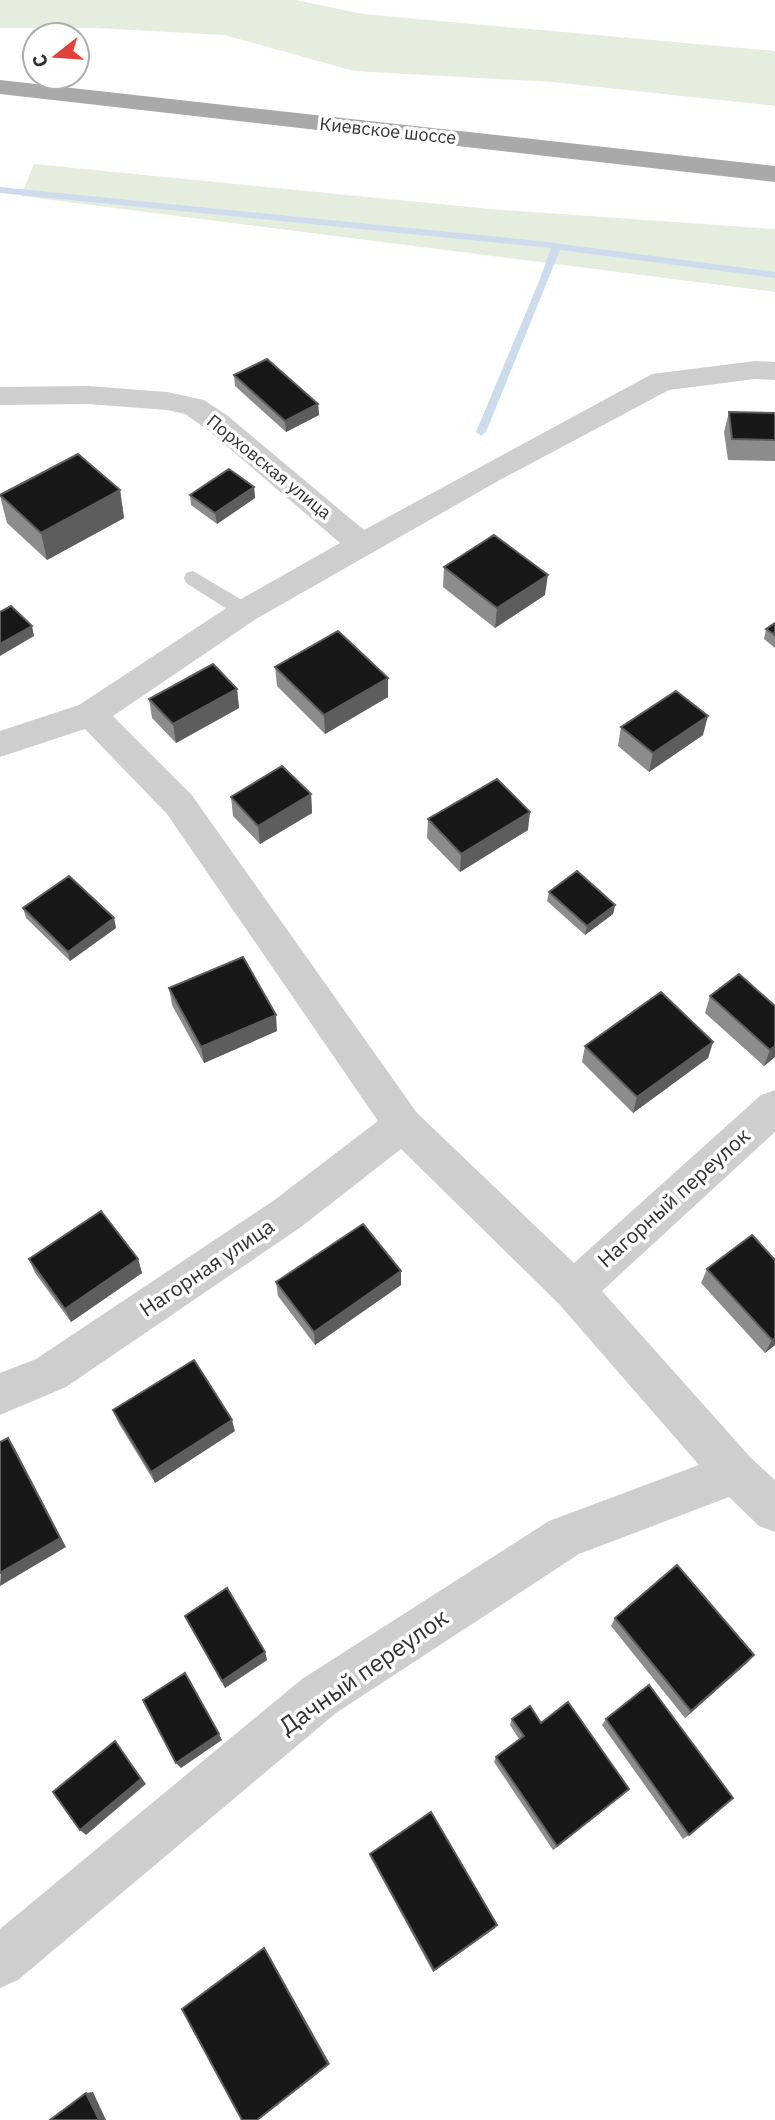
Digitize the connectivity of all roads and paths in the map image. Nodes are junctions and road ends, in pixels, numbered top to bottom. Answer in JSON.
{"nodes":[{"id":1,"x":0,"y":87,"type":"edge"},
{"id":2,"x":775,"y":174,"type":"edge"},
{"id":3,"x":775,"y":371,"type":"edge"},
{"id":4,"x":0,"y":396,"type":"edge"},
{"id":5,"x":364,"y":546,"type":"junction"},
{"id":6,"x":192,"y":578,"type":"dead end"},
{"id":7,"x":245,"y":611,"type":"junction"},
{"id":8,"x":92,"y":714,"type":"junction"},
{"id":9,"x":0,"y":744,"type":"edge"},
{"id":10,"x":775,"y":1107,"type":"edge"},
{"id":11,"x":403,"y":1125,"type":"junction"},
{"id":12,"x":574,"y":1290,"type":"junction"},
{"id":13,"x":0,"y":1394,"type":"edge"},
{"id":14,"x":735,"y":1473,"type":"junction"},
{"id":15,"x":775,"y":1510,"type":"edge"},
{"id":16,"x":0,"y":1962,"type":"edge"}],
"edges":[{"from":1,"to":2,"type":"main road","name":"Киевское шоссе"},
{"from":3,"to":5,"type":"street"},
{"from":4,"to":5,"type":"street","name":"Порховская улица"},
{"from":5,"to":7,"type":"street"},
{"from":6,"to":7,"type":"lane"},
{"from":7,"to":8,"type":"street"},
{"from":8,"to":9,"type":"street"},
{"from":8,"to":11,"type":"street"},
{"from":10,"to":12,"type":"street","name":"Нагорный переулок"},
{"from":11,"to":12,"type":"street"},
{"from":11,"to":13,"type":"street","name":"Нагорная улица"},
{"from":12,"to":14,"type":"street"},
{"from":14,"to":15,"type":"street"},
{"from":14,"to":16,"type":"street","name":"Дачный переулок"}]}
